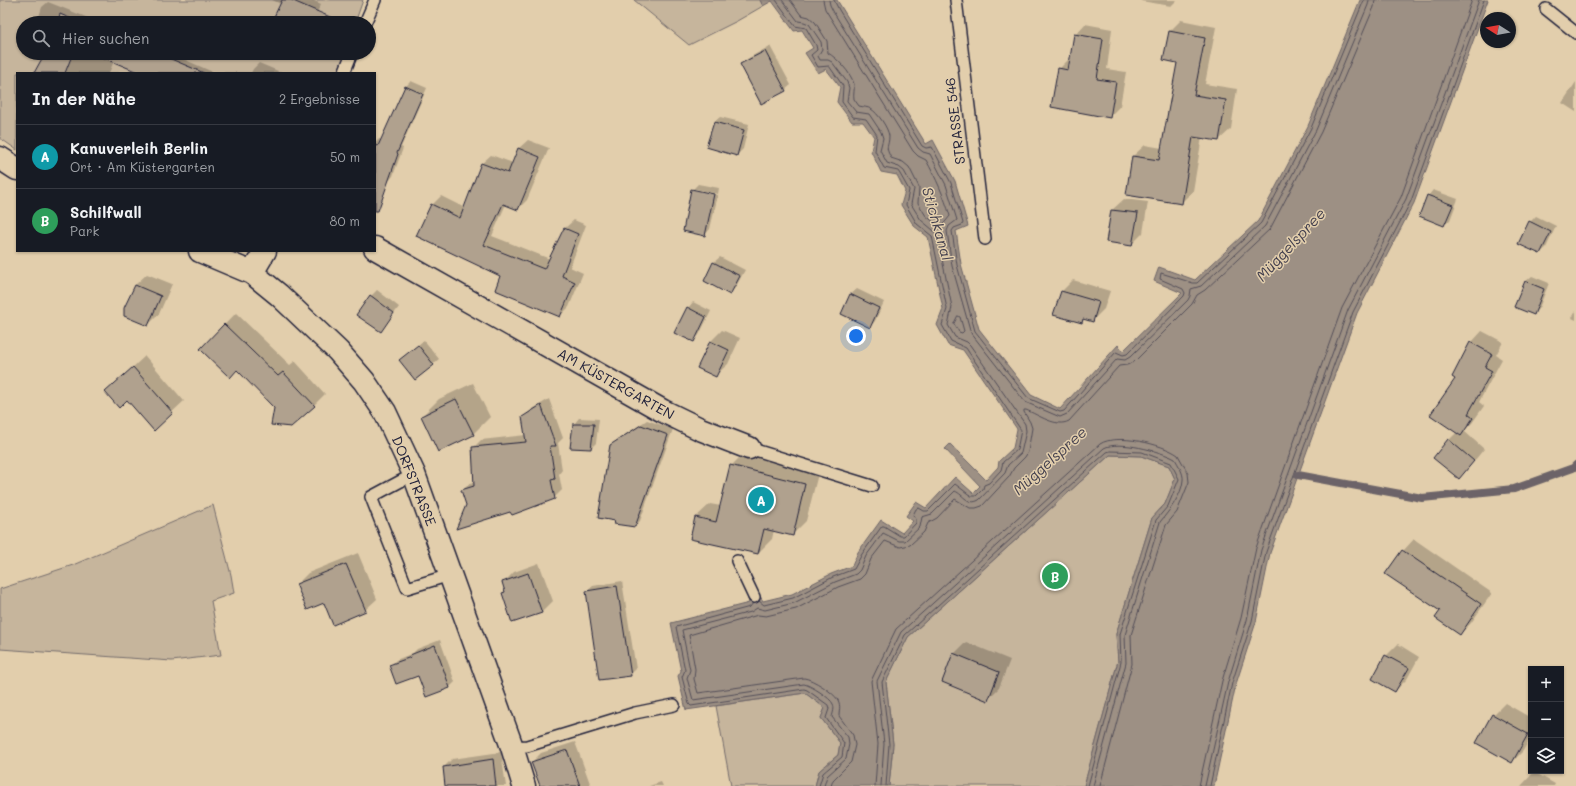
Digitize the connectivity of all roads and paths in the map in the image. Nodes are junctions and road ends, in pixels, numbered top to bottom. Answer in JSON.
{"nodes":[{"id":1,"x":375,"y":0,"type":"edge"},
{"id":2,"x":956,"y":0,"type":"edge"},
{"id":3,"x":1546,"y":9,"type":"dead end"},
{"id":4,"x":368,"y":16,"type":"edge"},
{"id":5,"x":1576,"y":33,"type":"edge"},
{"id":6,"x":349,"y":60,"type":"edge"},
{"id":7,"x":344,"y":72,"type":"edge"},
{"id":8,"x":984,"y":239,"type":"dead end"},
{"id":9,"x":376,"y":249,"type":"edge"},
{"id":10,"x":202,"y":252,"type":"edge"},
{"id":11,"x":263,"y":252,"type":"edge"},
{"id":12,"x":252,"y":273,"type":"junction"},
{"id":13,"x":749,"y":448,"type":"joint"},
{"id":14,"x":414,"y":474,"type":"junction"},
{"id":15,"x":872,"y":486,"type":"dead end"},
{"id":16,"x":737,"y":561,"type":"dead end"},
{"id":17,"x":450,"y":575,"type":"junction"},
{"id":18,"x":754,"y":597,"type":"dead end"},
{"id":19,"x":674,"y":705,"type":"dead end"},
{"id":20,"x":512,"y":747,"type":"junction"},
{"id":21,"x":524,"y":786,"type":"edge"}],
"edges":[{"from":1,"to":4,"type":"lane"},
{"from":2,"to":8,"type":"lane","name":"STRASSE 546"},
{"from":3,"to":5,"type":"lane"},
{"from":6,"to":7,"type":"lane"},
{"from":9,"to":13,"type":"street","name":"AM KÜSTERGARTEN"},
{"from":10,"to":12,"type":"street","name":"DORFSTRASSE"},
{"from":11,"to":12,"type":"street"},
{"from":12,"to":14,"type":"street","name":"DORFSTRASSE"},
{"from":13,"to":15,"type":"lane","name":"AM KÜSTERGARTEN"},
{"from":14,"to":17,"type":"street","name":"DORFSTRASSE"},
{"from":14,"to":17,"type":"lane"},
{"from":16,"to":18,"type":"lane"},
{"from":17,"to":20,"type":"street","name":"DORFSTRASSE"},
{"from":19,"to":20,"type":"lane"},
{"from":20,"to":21,"type":"street","name":"DORFSTRASSE"}]}
